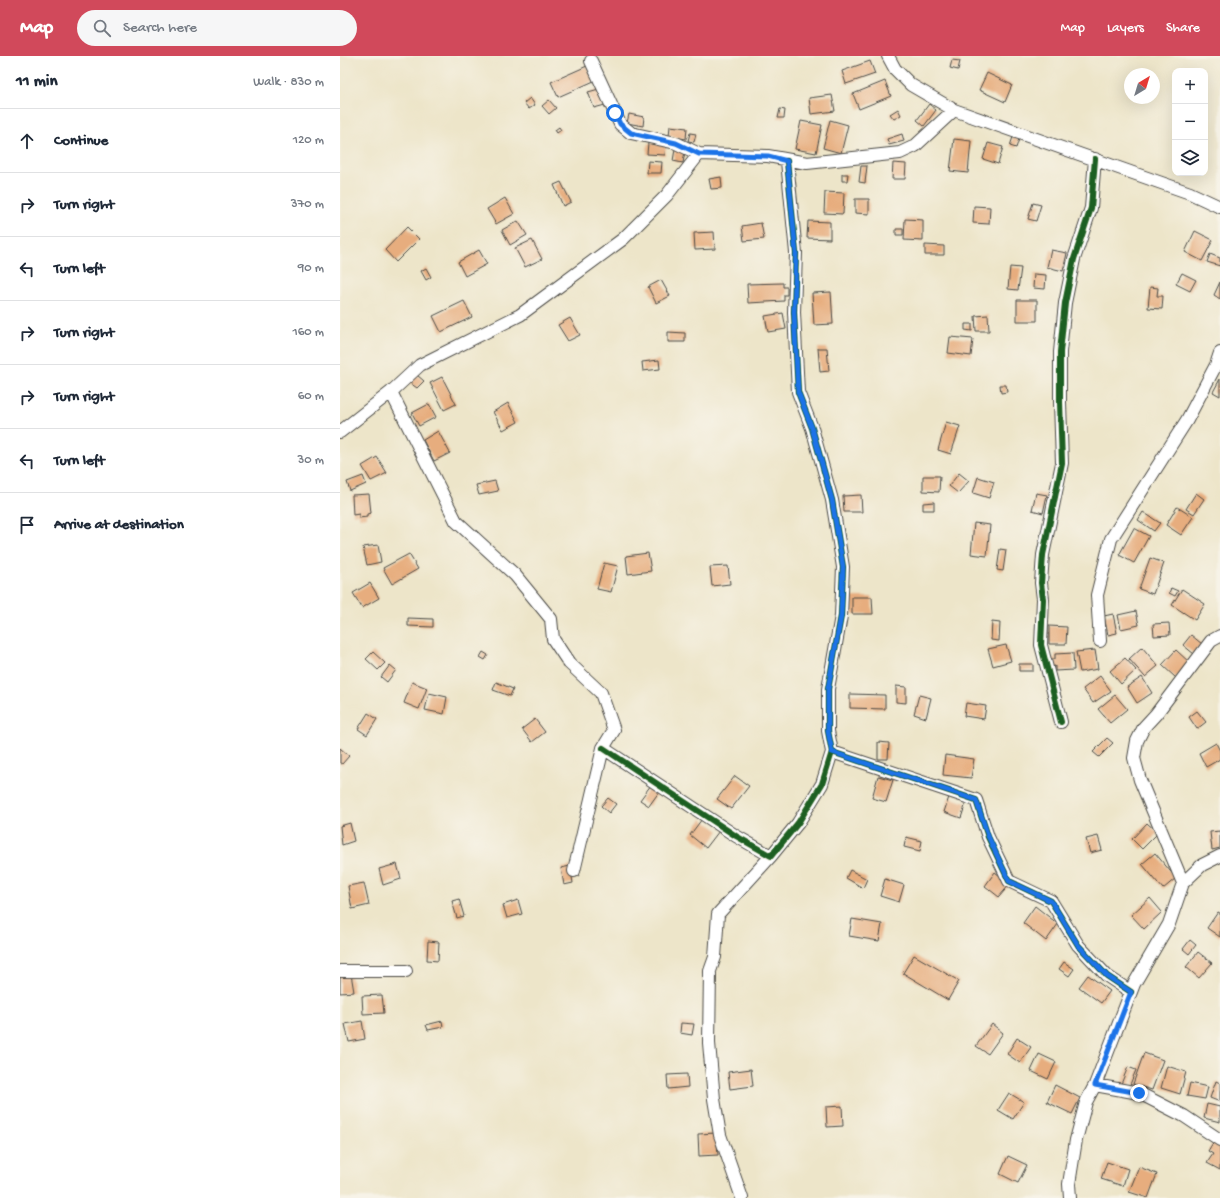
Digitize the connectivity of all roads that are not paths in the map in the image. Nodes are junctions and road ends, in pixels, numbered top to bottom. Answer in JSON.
{"nodes":[{"id":1,"x":888,"y":56,"type":"edge"},
{"id":2,"x":591,"y":61,"type":"dead end"},
{"id":3,"x":954,"y":110,"type":"junction"},
{"id":4,"x":699,"y":154,"type":"junction"},
{"id":5,"x":1095,"y":160,"type":"junction"},
{"id":6,"x":787,"y":161,"type":"junction"},
{"id":7,"x":1220,"y":207,"type":"edge"},
{"id":8,"x":1220,"y":353,"type":"edge"},
{"id":9,"x":391,"y":392,"type":"junction"},
{"id":10,"x":340,"y":432,"type":"edge"},
{"id":11,"x":1220,"y":636,"type":"edge"},
{"id":12,"x":1100,"y":641,"type":"dead end"},
{"id":13,"x":1061,"y":722,"type":"dead end"},
{"id":14,"x":603,"y":748,"type":"junction"},
{"id":15,"x":832,"y":752,"type":"junction"},
{"id":16,"x":771,"y":856,"type":"junction"},
{"id":17,"x":1220,"y":856,"type":"edge"},
{"id":18,"x":574,"y":871,"type":"dead end"},
{"id":19,"x":1184,"y":883,"type":"junction"},
{"id":20,"x":340,"y":971,"type":"edge"},
{"id":21,"x":406,"y":971,"type":"dead end"},
{"id":22,"x":1131,"y":992,"type":"junction"},
{"id":23,"x":1095,"y":1085,"type":"junction"},
{"id":24,"x":1220,"y":1140,"type":"edge"},
{"id":25,"x":742,"y":1198,"type":"edge"},
{"id":26,"x":1070,"y":1198,"type":"edge"}],
"edges":[{"from":1,"to":3,"type":"street"},
{"from":2,"to":4,"type":"street"},
{"from":3,"to":5,"type":"street"},
{"from":3,"to":6,"type":"street"},
{"from":4,"to":6,"type":"street"},
{"from":4,"to":9,"type":"street"},
{"from":5,"to":7,"type":"street"},
{"from":5,"to":13,"type":"street"},
{"from":6,"to":15,"type":"street"},
{"from":8,"to":12,"type":"street"},
{"from":9,"to":10,"type":"street"},
{"from":9,"to":14,"type":"street"},
{"from":11,"to":19,"type":"street"},
{"from":14,"to":16,"type":"street"},
{"from":14,"to":18,"type":"street"},
{"from":15,"to":16,"type":"street"},
{"from":15,"to":22,"type":"street"},
{"from":16,"to":25,"type":"street"},
{"from":17,"to":19,"type":"street"},
{"from":19,"to":22,"type":"street"},
{"from":20,"to":21,"type":"street"},
{"from":22,"to":23,"type":"street"},
{"from":23,"to":24,"type":"street"},
{"from":23,"to":26,"type":"street"}]}
